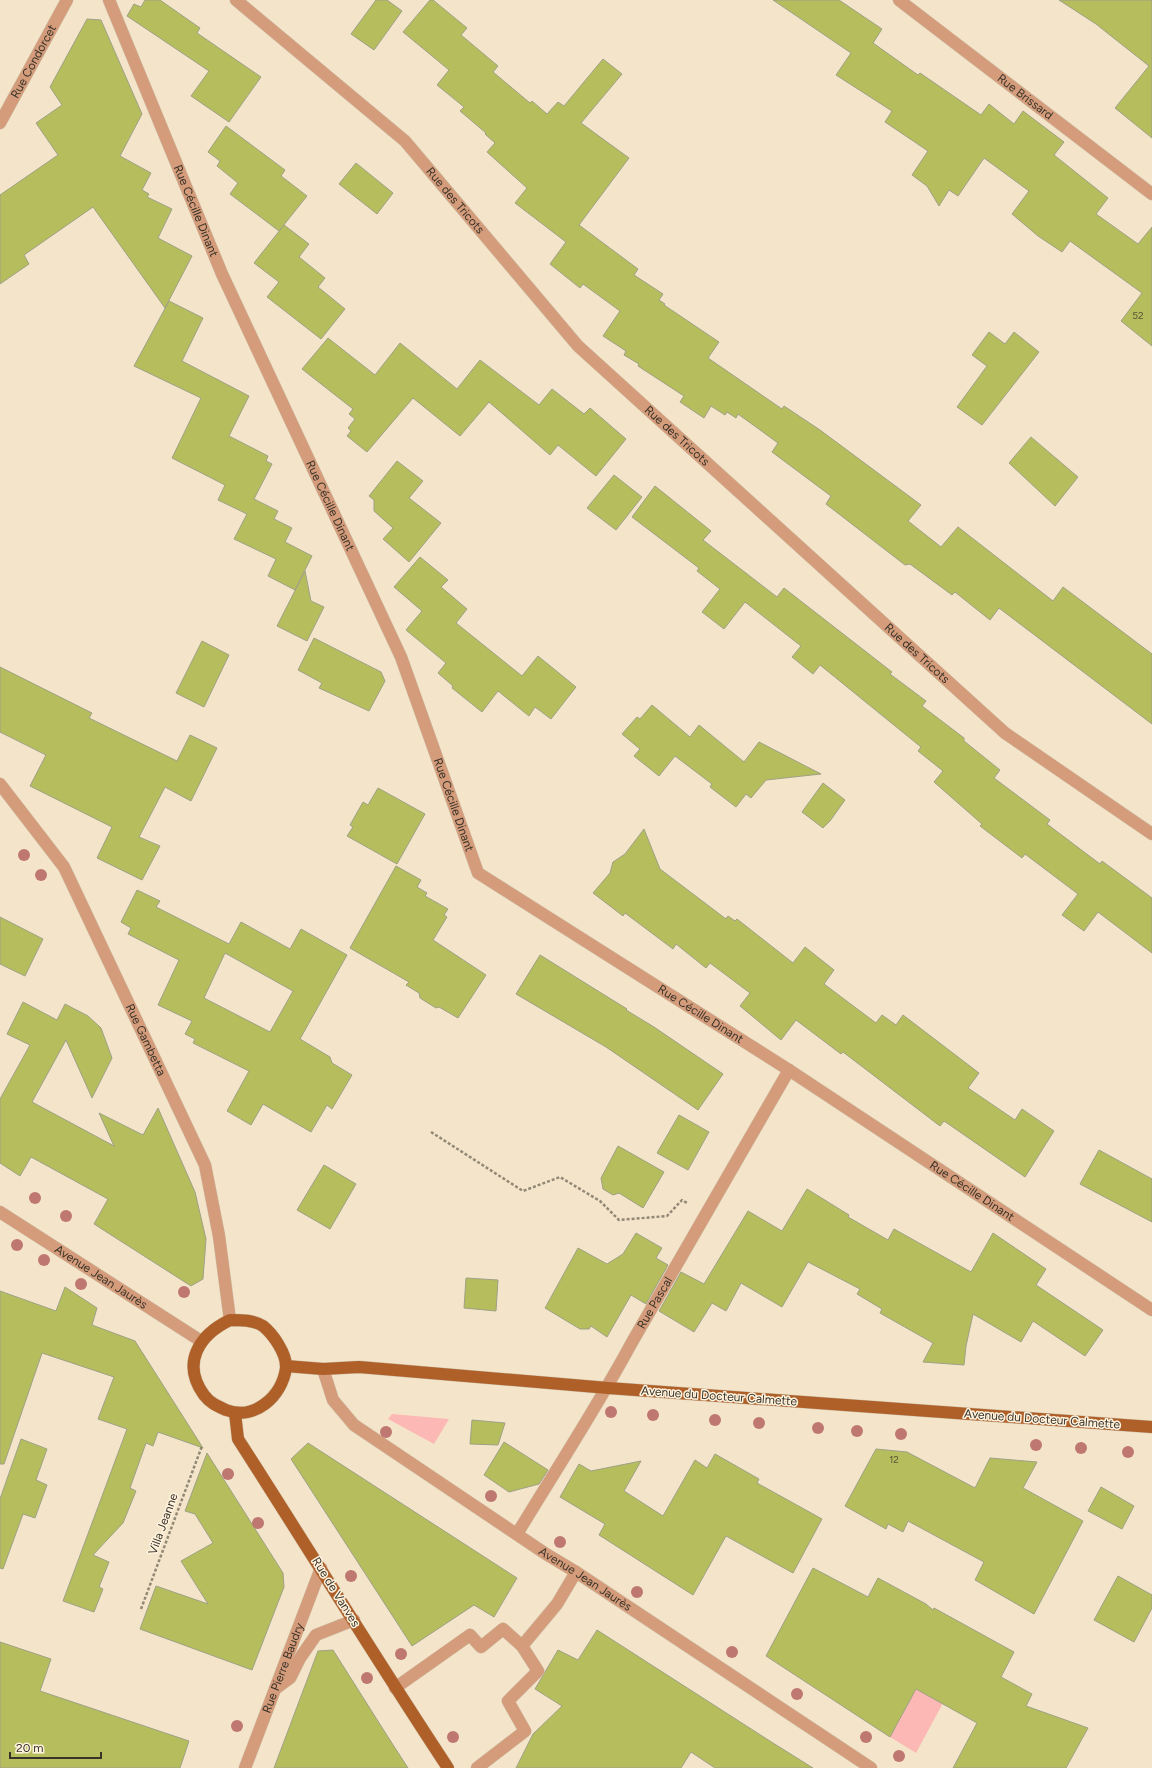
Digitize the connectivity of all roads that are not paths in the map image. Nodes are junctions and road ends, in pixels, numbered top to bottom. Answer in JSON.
{"nodes":[{"id":1,"x":67,"y":0,"type":"edge"},
{"id":2,"x":109,"y":0,"type":"edge"},
{"id":3,"x":236,"y":0,"type":"edge"},
{"id":4,"x":899,"y":0,"type":"edge"},
{"id":5,"x":0,"y":123,"type":"edge"},
{"id":6,"x":1152,"y":194,"type":"edge"},
{"id":7,"x":0,"y":784,"type":"edge"},
{"id":8,"x":1152,"y":834,"type":"edge"},
{"id":9,"x":789,"y":1070,"type":"junction"},
{"id":10,"x":0,"y":1212,"type":"edge"},
{"id":11,"x":1152,"y":1310,"type":"edge"},
{"id":12,"x":230,"y":1320,"type":"junction"},
{"id":13,"x":201,"y":1341,"type":"junction"},
{"id":14,"x":286,"y":1366,"type":"junction"},
{"id":15,"x":323,"y":1369,"type":"junction"},
{"id":16,"x":608,"y":1388,"type":"junction"},
{"id":17,"x":234,"y":1413,"type":"junction"},
{"id":18,"x":1152,"y":1427,"type":"edge"},
{"id":19,"x":517,"y":1534,"type":"junction"},
{"id":20,"x":321,"y":1568,"type":"junction"},
{"id":21,"x":576,"y":1572,"type":"junction"},
{"id":22,"x":354,"y":1620,"type":"junction"},
{"id":23,"x":522,"y":1646,"type":"junction"},
{"id":24,"x":395,"y":1688,"type":"junction"},
{"id":25,"x":275,"y":1689,"type":"junction"},
{"id":26,"x":245,"y":1768,"type":"edge"},
{"id":27,"x":448,"y":1768,"type":"edge"},
{"id":28,"x":477,"y":1768,"type":"edge"},
{"id":29,"x":871,"y":1768,"type":"edge"}],
"edges":[{"from":1,"to":5,"type":"street","name":"Rue Condorcet"},
{"from":2,"to":9,"type":"street","name":"Rue Cécille Dinant"},
{"from":3,"to":8,"type":"street","name":"Rue des Tricots"},
{"from":4,"to":6,"type":"street","name":"Rue Brissard"},
{"from":7,"to":12,"type":"street","name":"Rue Gambetta"},
{"from":9,"to":11,"type":"street","name":"Rue Cécille Dinant"},
{"from":9,"to":16,"type":"street","name":"Rue Pascal"},
{"from":10,"to":13,"type":"street","name":"Avenue Jean Jaurès"},
{"from":12,"to":13,"type":"main road"},
{"from":12,"to":14,"type":"main road"},
{"from":13,"to":17,"type":"main road"},
{"from":14,"to":15,"type":"main road","name":"Avenue du Docteur Calmette"},
{"from":14,"to":17,"type":"main road"},
{"from":15,"to":16,"type":"main road","name":"Avenue du Docteur Calmette"},
{"from":15,"to":19,"type":"street","name":"Avenue Jean Jaurès"},
{"from":16,"to":18,"type":"main road","name":"Avenue du Docteur Calmette"},
{"from":16,"to":19,"type":"street","name":"Rue Pascal"},
{"from":17,"to":20,"type":"main road","name":"Rue de Vanves"},
{"from":19,"to":21,"type":"street","name":"Avenue Jean Jaurès"},
{"from":20,"to":22,"type":"main road","name":"Rue de Vanves"},
{"from":20,"to":25,"type":"street","name":"Rue Pierre Baudry"},
{"from":21,"to":23,"type":"street"},
{"from":21,"to":29,"type":"street","name":"Avenue Jean Jaurès"},
{"from":22,"to":24,"type":"main road","name":"Rue de Vanves"},
{"from":22,"to":25,"type":"street"},
{"from":23,"to":24,"type":"street"},
{"from":23,"to":28,"type":"street"},
{"from":24,"to":27,"type":"main road","name":"Rue de Vanves"},
{"from":25,"to":26,"type":"street","name":"Rue Pierre Baudry"}]}
